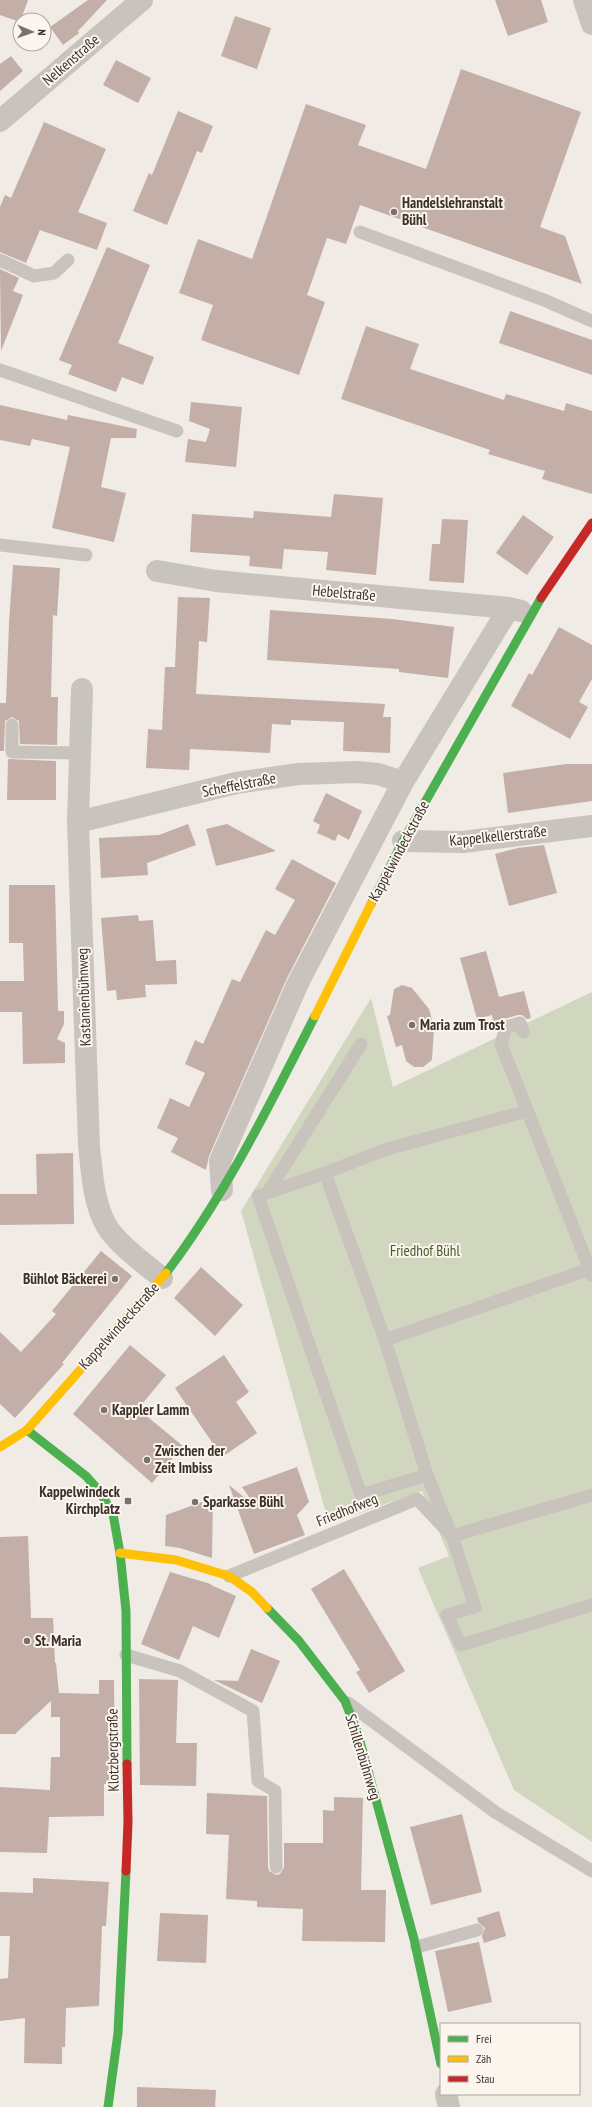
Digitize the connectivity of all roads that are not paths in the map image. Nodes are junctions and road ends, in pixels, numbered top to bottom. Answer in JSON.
{"nodes":[{"id":1,"x":142,"y":0,"type":"edge"},
{"id":2,"x":584,"y":0,"type":"edge"},
{"id":3,"x":592,"y":24,"type":"edge"},
{"id":4,"x":0,"y":121,"type":"edge"},
{"id":5,"x":360,"y":232,"type":"dead end"},
{"id":6,"x":0,"y":260,"type":"edge"},
{"id":7,"x":68,"y":260,"type":"dead end"},
{"id":8,"x":592,"y":321,"type":"edge"},
{"id":9,"x":0,"y":370,"type":"edge"},
{"id":10,"x":177,"y":431,"type":"dead end"},
{"id":11,"x":592,"y":523,"type":"edge"},
{"id":12,"x":0,"y":545,"type":"edge"},
{"id":13,"x":86,"y":555,"type":"dead end"},
{"id":14,"x":157,"y":571,"type":"dead end"},
{"id":15,"x":510,"y":608,"type":"junction"},
{"id":16,"x":531,"y":613,"type":"junction"},
{"id":17,"x":82,"y":689,"type":"dead end"},
{"id":18,"x":12,"y":726,"type":"dead end"},
{"id":19,"x":81,"y":754,"type":"junction"},
{"id":20,"x":403,"y":782,"type":"junction"},
{"id":21,"x":78,"y":822,"type":"junction"},
{"id":22,"x":592,"y":826,"type":"edge"},
{"id":23,"x":403,"y":841,"type":"junction"},
{"id":24,"x":523,"y":1032,"type":"dead end"},
{"id":25,"x":361,"y":1044,"type":"dead end"},
{"id":26,"x":527,"y":1112,"type":"junction"},
{"id":27,"x":325,"y":1173,"type":"junction"},
{"id":28,"x":222,"y":1190,"type":"junction"},
{"id":29,"x":268,"y":1192,"type":"junction"},
{"id":30,"x":591,"y":1273,"type":"edge"},
{"id":31,"x":162,"y":1278,"type":"junction"},
{"id":32,"x":385,"y":1340,"type":"junction"},
{"id":33,"x":27,"y":1430,"type":"junction"},
{"id":34,"x":0,"y":1447,"type":"edge"},
{"id":35,"x":427,"y":1475,"type":"junction"},
{"id":36,"x":592,"y":1495,"type":"edge"},
{"id":37,"x":452,"y":1536,"type":"junction"},
{"id":38,"x":120,"y":1553,"type":"junction"},
{"id":39,"x":229,"y":1576,"type":"junction"},
{"id":40,"x":592,"y":1605,"type":"edge"},
{"id":41,"x":126,"y":1655,"type":"junction"},
{"id":42,"x":345,"y":1701,"type":"junction"},
{"id":43,"x":276,"y":1867,"type":"dead end"},
{"id":44,"x":592,"y":1871,"type":"edge"},
{"id":45,"x":477,"y":1930,"type":"dead end"},
{"id":46,"x":417,"y":1947,"type":"junction"},
{"id":47,"x":440,"y":2058,"type":"edge"},
{"id":48,"x":446,"y":2095,"type":"edge"},
{"id":49,"x":108,"y":2107,"type":"edge"},
{"id":50,"x":449,"y":2107,"type":"edge"}],
"edges":[{"from":1,"to":4,"type":"street","name":"Nelkenstraße"},
{"from":2,"to":3,"type":"street"},
{"from":5,"to":8,"type":"lane"},
{"from":6,"to":7,"type":"lane"},
{"from":9,"to":10,"type":"lane"},
{"from":11,"to":16,"type":"street","name":"Kappelwindeckstraße"},
{"from":12,"to":13,"type":"lane"},
{"from":14,"to":15,"type":"street","name":"Hebelstraße"},
{"from":15,"to":16,"type":"street","name":"Hebelstraße"},
{"from":15,"to":20,"type":"street","name":"Kappelwindeckstraße"},
{"from":16,"to":23,"type":"street","name":"Kappelwindeckstraße"},
{"from":17,"to":19,"type":"street","name":"Kastanienbühnweg"},
{"from":18,"to":19,"type":"lane"},
{"from":19,"to":21,"type":"street","name":"Kastanienbühnweg"},
{"from":20,"to":21,"type":"street","name":"Scheffelstraße"},
{"from":20,"to":28,"type":"street","name":"Kappelwindeckstraße"},
{"from":21,"to":31,"type":"street","name":"Kastanienbühnweg"},
{"from":22,"to":23,"type":"street","name":"Kappelkellerstraße"},
{"from":23,"to":28,"type":"street","name":"Kappelwindeckstraße"},
{"from":24,"to":26,"type":"lane"},
{"from":25,"to":29,"type":"lane"},
{"from":26,"to":27,"type":"lane"},
{"from":26,"to":30,"type":"lane"},
{"from":27,"to":29,"type":"lane"},
{"from":27,"to":32,"type":"lane"},
{"from":28,"to":31,"type":"street","name":"Kappelwindeckstraße"},
{"from":29,"to":35,"type":"lane"},
{"from":30,"to":32,"type":"lane"},
{"from":31,"to":33,"type":"street","name":"Kappelwindeckstraße"},
{"from":32,"to":35,"type":"lane"},
{"from":33,"to":34,"type":"street","name":"Kappelwindeckstraße"},
{"from":33,"to":38,"type":"street","name":"Klotzbergstraße"},
{"from":35,"to":37,"type":"lane"},
{"from":36,"to":37,"type":"lane"},
{"from":37,"to":39,"type":"lane","name":"Friedhofweg"},
{"from":37,"to":40,"type":"lane"},
{"from":38,"to":39,"type":"street","name":"Schillenbühnweg"},
{"from":38,"to":41,"type":"street","name":"Klotzbergstraße"},
{"from":39,"to":42,"type":"street","name":"Schillenbühnweg"},
{"from":41,"to":43,"type":"lane"},
{"from":41,"to":49,"type":"street","name":"Klotzbergstraße"},
{"from":42,"to":44,"type":"lane"},
{"from":42,"to":46,"type":"street","name":"Schillenbühnweg"},
{"from":45,"to":46,"type":"lane"},
{"from":46,"to":47,"type":"street","name":"Schillenbühnweg"},
{"from":48,"to":50,"type":"street"}]}
